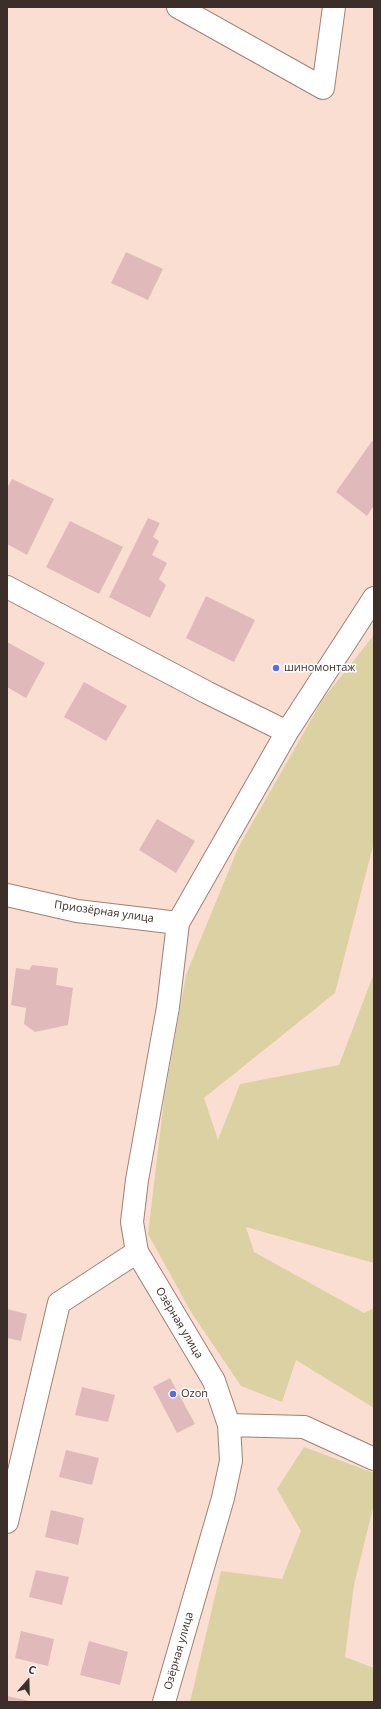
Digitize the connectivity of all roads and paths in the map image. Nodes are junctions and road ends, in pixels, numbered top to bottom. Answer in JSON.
{"nodes":[{"id":1,"x":178,"y":7,"type":"edge"},
{"id":2,"x":334,"y":7,"type":"edge"},
{"id":3,"x":7,"y":587,"type":"edge"},
{"id":4,"x":374,"y":598,"type":"edge"},
{"id":5,"x":287,"y":732,"type":"junction"},
{"id":6,"x":7,"y":895,"type":"edge"},
{"id":7,"x":178,"y":923,"type":"junction"},
{"id":8,"x":137,"y":1252,"type":"junction"},
{"id":9,"x":230,"y":1425,"type":"junction"},
{"id":10,"x":374,"y":1459,"type":"edge"},
{"id":11,"x":7,"y":1522,"type":"edge"},
{"id":12,"x":164,"y":1702,"type":"edge"}],
"edges":[{"from":1,"to":2,"type":"street"},
{"from":3,"to":5,"type":"street"},
{"from":4,"to":5,"type":"street"},
{"from":5,"to":7,"type":"street"},
{"from":6,"to":7,"type":"street","name":"Приозёрная улица"},
{"from":7,"to":8,"type":"street"},
{"from":8,"to":9,"type":"street","name":"Озёрная улица"},
{"from":8,"to":11,"type":"street"},
{"from":9,"to":10,"type":"street"},
{"from":9,"to":12,"type":"street","name":"Озёрная улица"}]}
